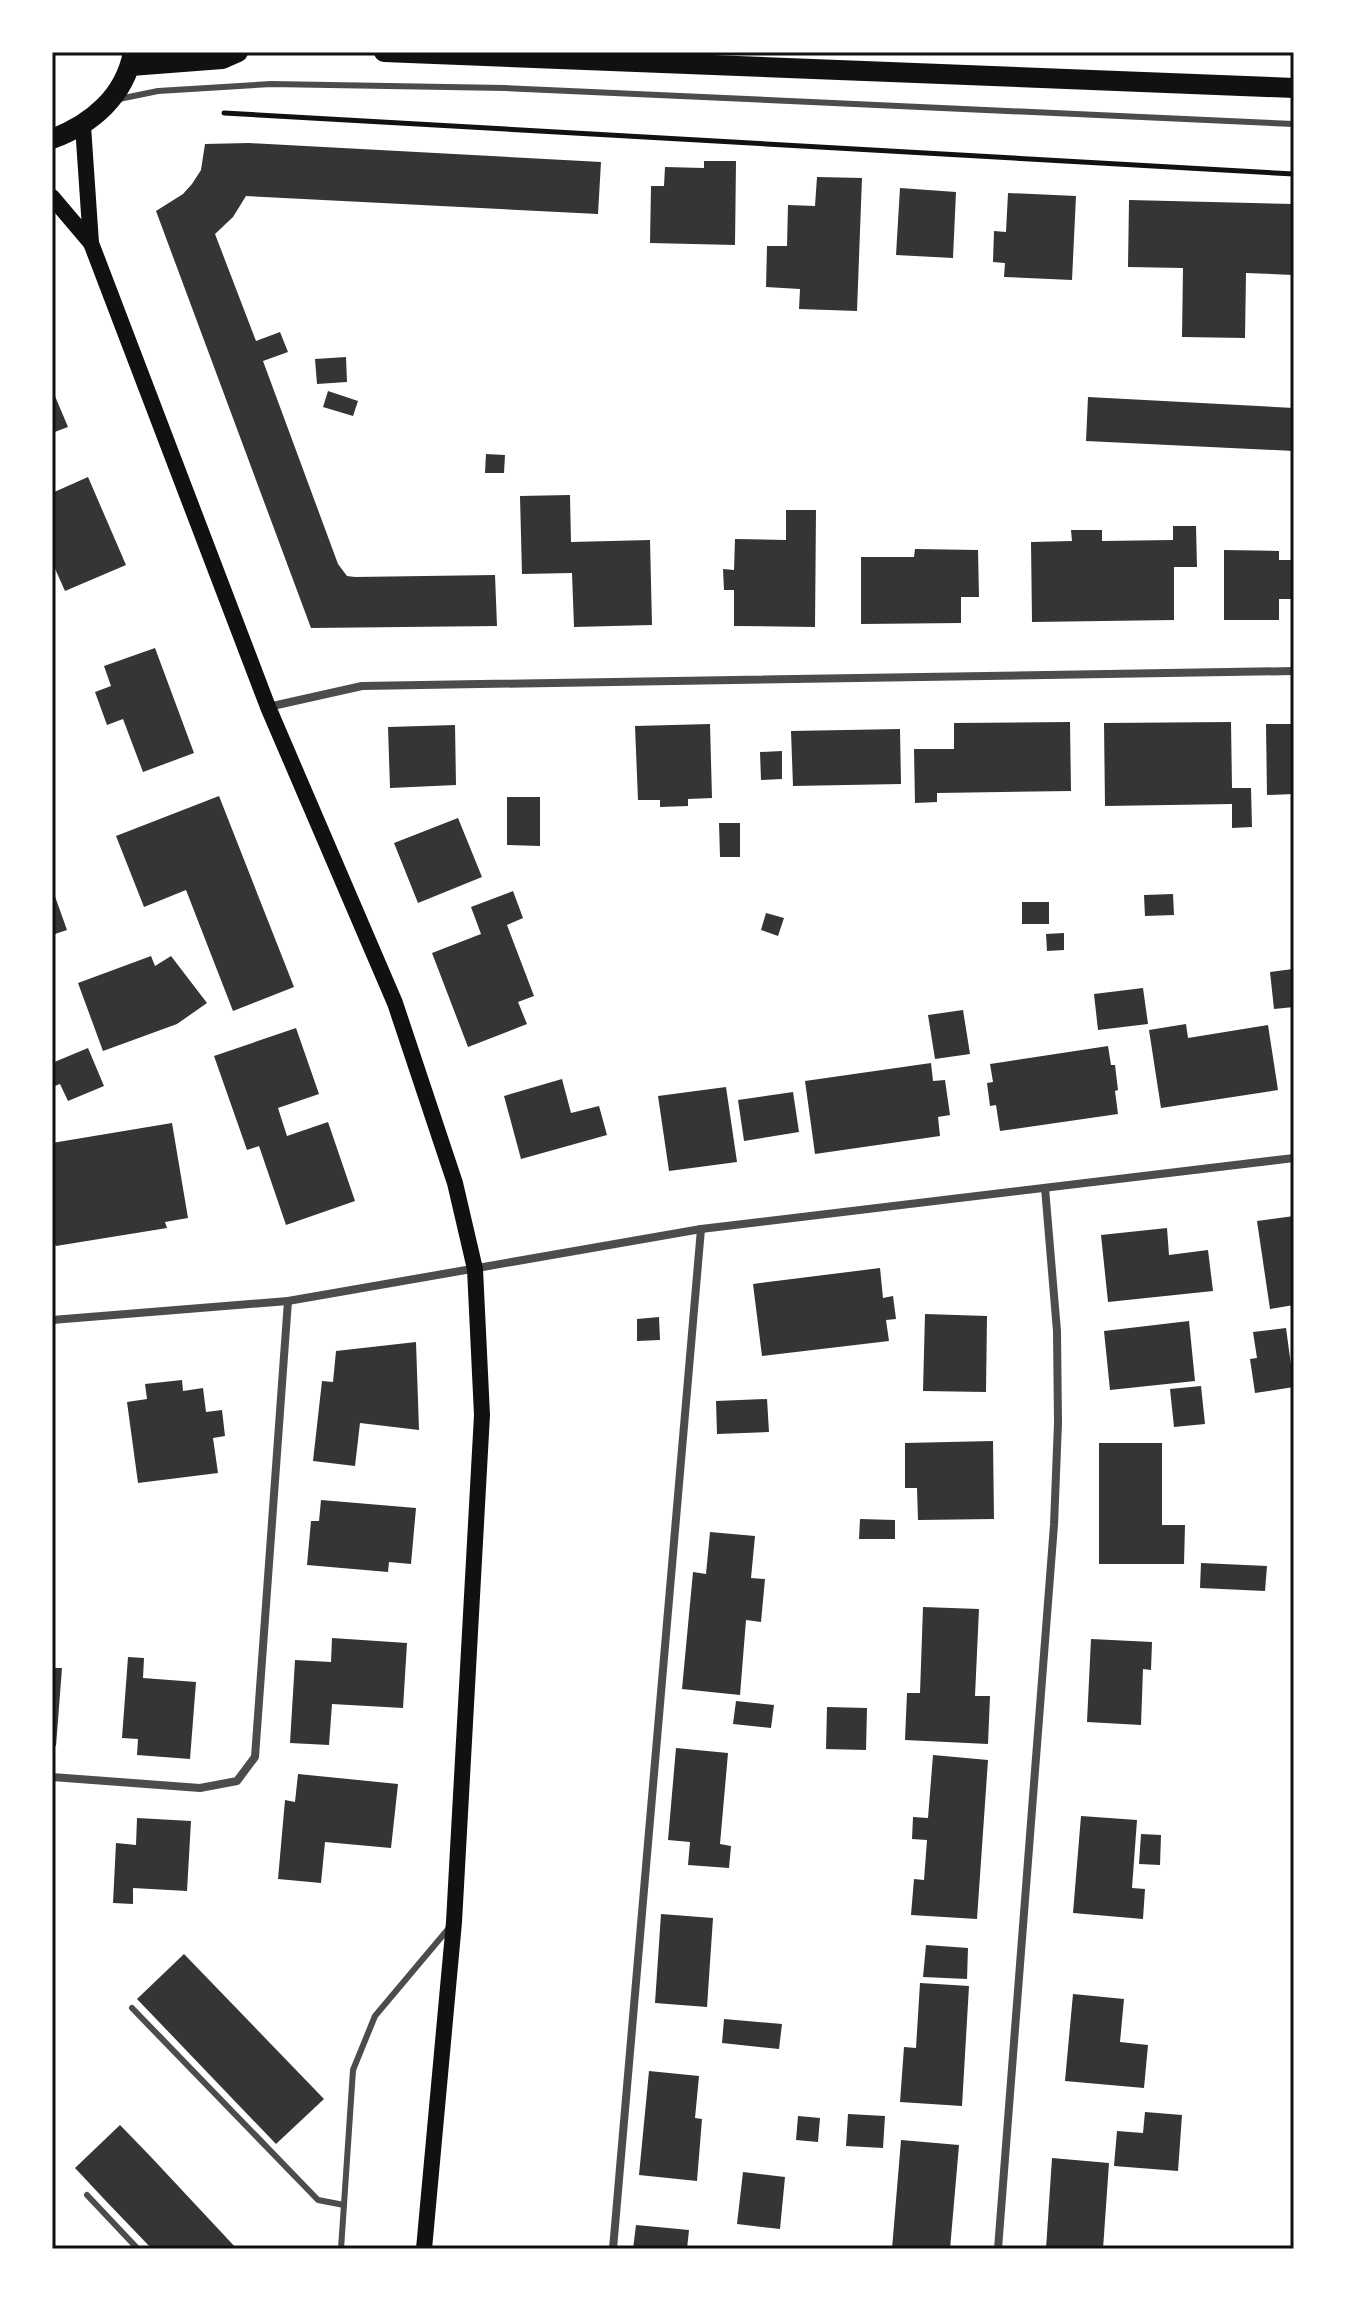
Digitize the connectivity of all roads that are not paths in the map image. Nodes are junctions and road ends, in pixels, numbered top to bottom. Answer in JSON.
{"nodes":[{"id":1,"x":238,"y":52,"type":"edge"},
{"id":2,"x":384,"y":52,"type":"edge"},
{"id":3,"x":620,"y":57,"type":"edge"},
{"id":4,"x":132,"y":59,"type":"edge"},
{"id":5,"x":1294,"y":88,"type":"edge"},
{"id":6,"x":111,"y":100,"type":"junction"},
{"id":7,"x":1294,"y":124,"type":"edge"},
{"id":8,"x":83,"y":126,"type":"junction"},
{"id":9,"x":52,"y":139,"type":"edge"},
{"id":10,"x":52,"y":197,"type":"edge"},
{"id":11,"x":91,"y":243,"type":"junction"},
{"id":12,"x":1294,"y":671,"type":"edge"},
{"id":13,"x":268,"y":707,"type":"junction"},
{"id":14,"x":1294,"y":1158,"type":"edge"},
{"id":15,"x":1045,"y":1188,"type":"junction"},
{"id":16,"x":701,"y":1229,"type":"junction"},
{"id":17,"x":475,"y":1269,"type":"junction"},
{"id":18,"x":288,"y":1301,"type":"junction"},
{"id":19,"x":52,"y":1320,"type":"edge"},
{"id":20,"x":52,"y":1777,"type":"edge"},
{"id":21,"x":454,"y":1922,"type":"junction"},
{"id":22,"x":132,"y":2008,"type":"dead end"},
{"id":23,"x":87,"y":2195,"type":"dead end"},
{"id":24,"x":344,"y":2205,"type":"junction"},
{"id":25,"x":138,"y":2249,"type":"edge"},
{"id":26,"x":341,"y":2249,"type":"edge"},
{"id":27,"x":424,"y":2249,"type":"edge"},
{"id":28,"x":613,"y":2249,"type":"edge"},
{"id":29,"x":998,"y":2249,"type":"edge"}],
"edges":[{"from":1,"to":4,"type":"main road"},
{"from":2,"to":3,"type":"main road"},
{"from":3,"to":5,"type":"main road"},
{"from":4,"to":6,"type":"main road"},
{"from":6,"to":7,"type":"lane"},
{"from":6,"to":8,"type":"main road"},
{"from":8,"to":9,"type":"main road"},
{"from":8,"to":11,"type":"main road"},
{"from":10,"to":11,"type":"main road"},
{"from":11,"to":13,"type":"main road"},
{"from":12,"to":13,"type":"street"},
{"from":13,"to":17,"type":"main road"},
{"from":14,"to":15,"type":"street"},
{"from":15,"to":16,"type":"street"},
{"from":15,"to":29,"type":"street"},
{"from":16,"to":17,"type":"street"},
{"from":16,"to":28,"type":"street"},
{"from":17,"to":18,"type":"street"},
{"from":17,"to":21,"type":"main road"},
{"from":18,"to":19,"type":"street"},
{"from":18,"to":20,"type":"street"},
{"from":21,"to":24,"type":"lane"},
{"from":21,"to":27,"type":"main road"},
{"from":22,"to":24,"type":"lane"},
{"from":23,"to":25,"type":"lane"},
{"from":24,"to":26,"type":"lane"}]}
